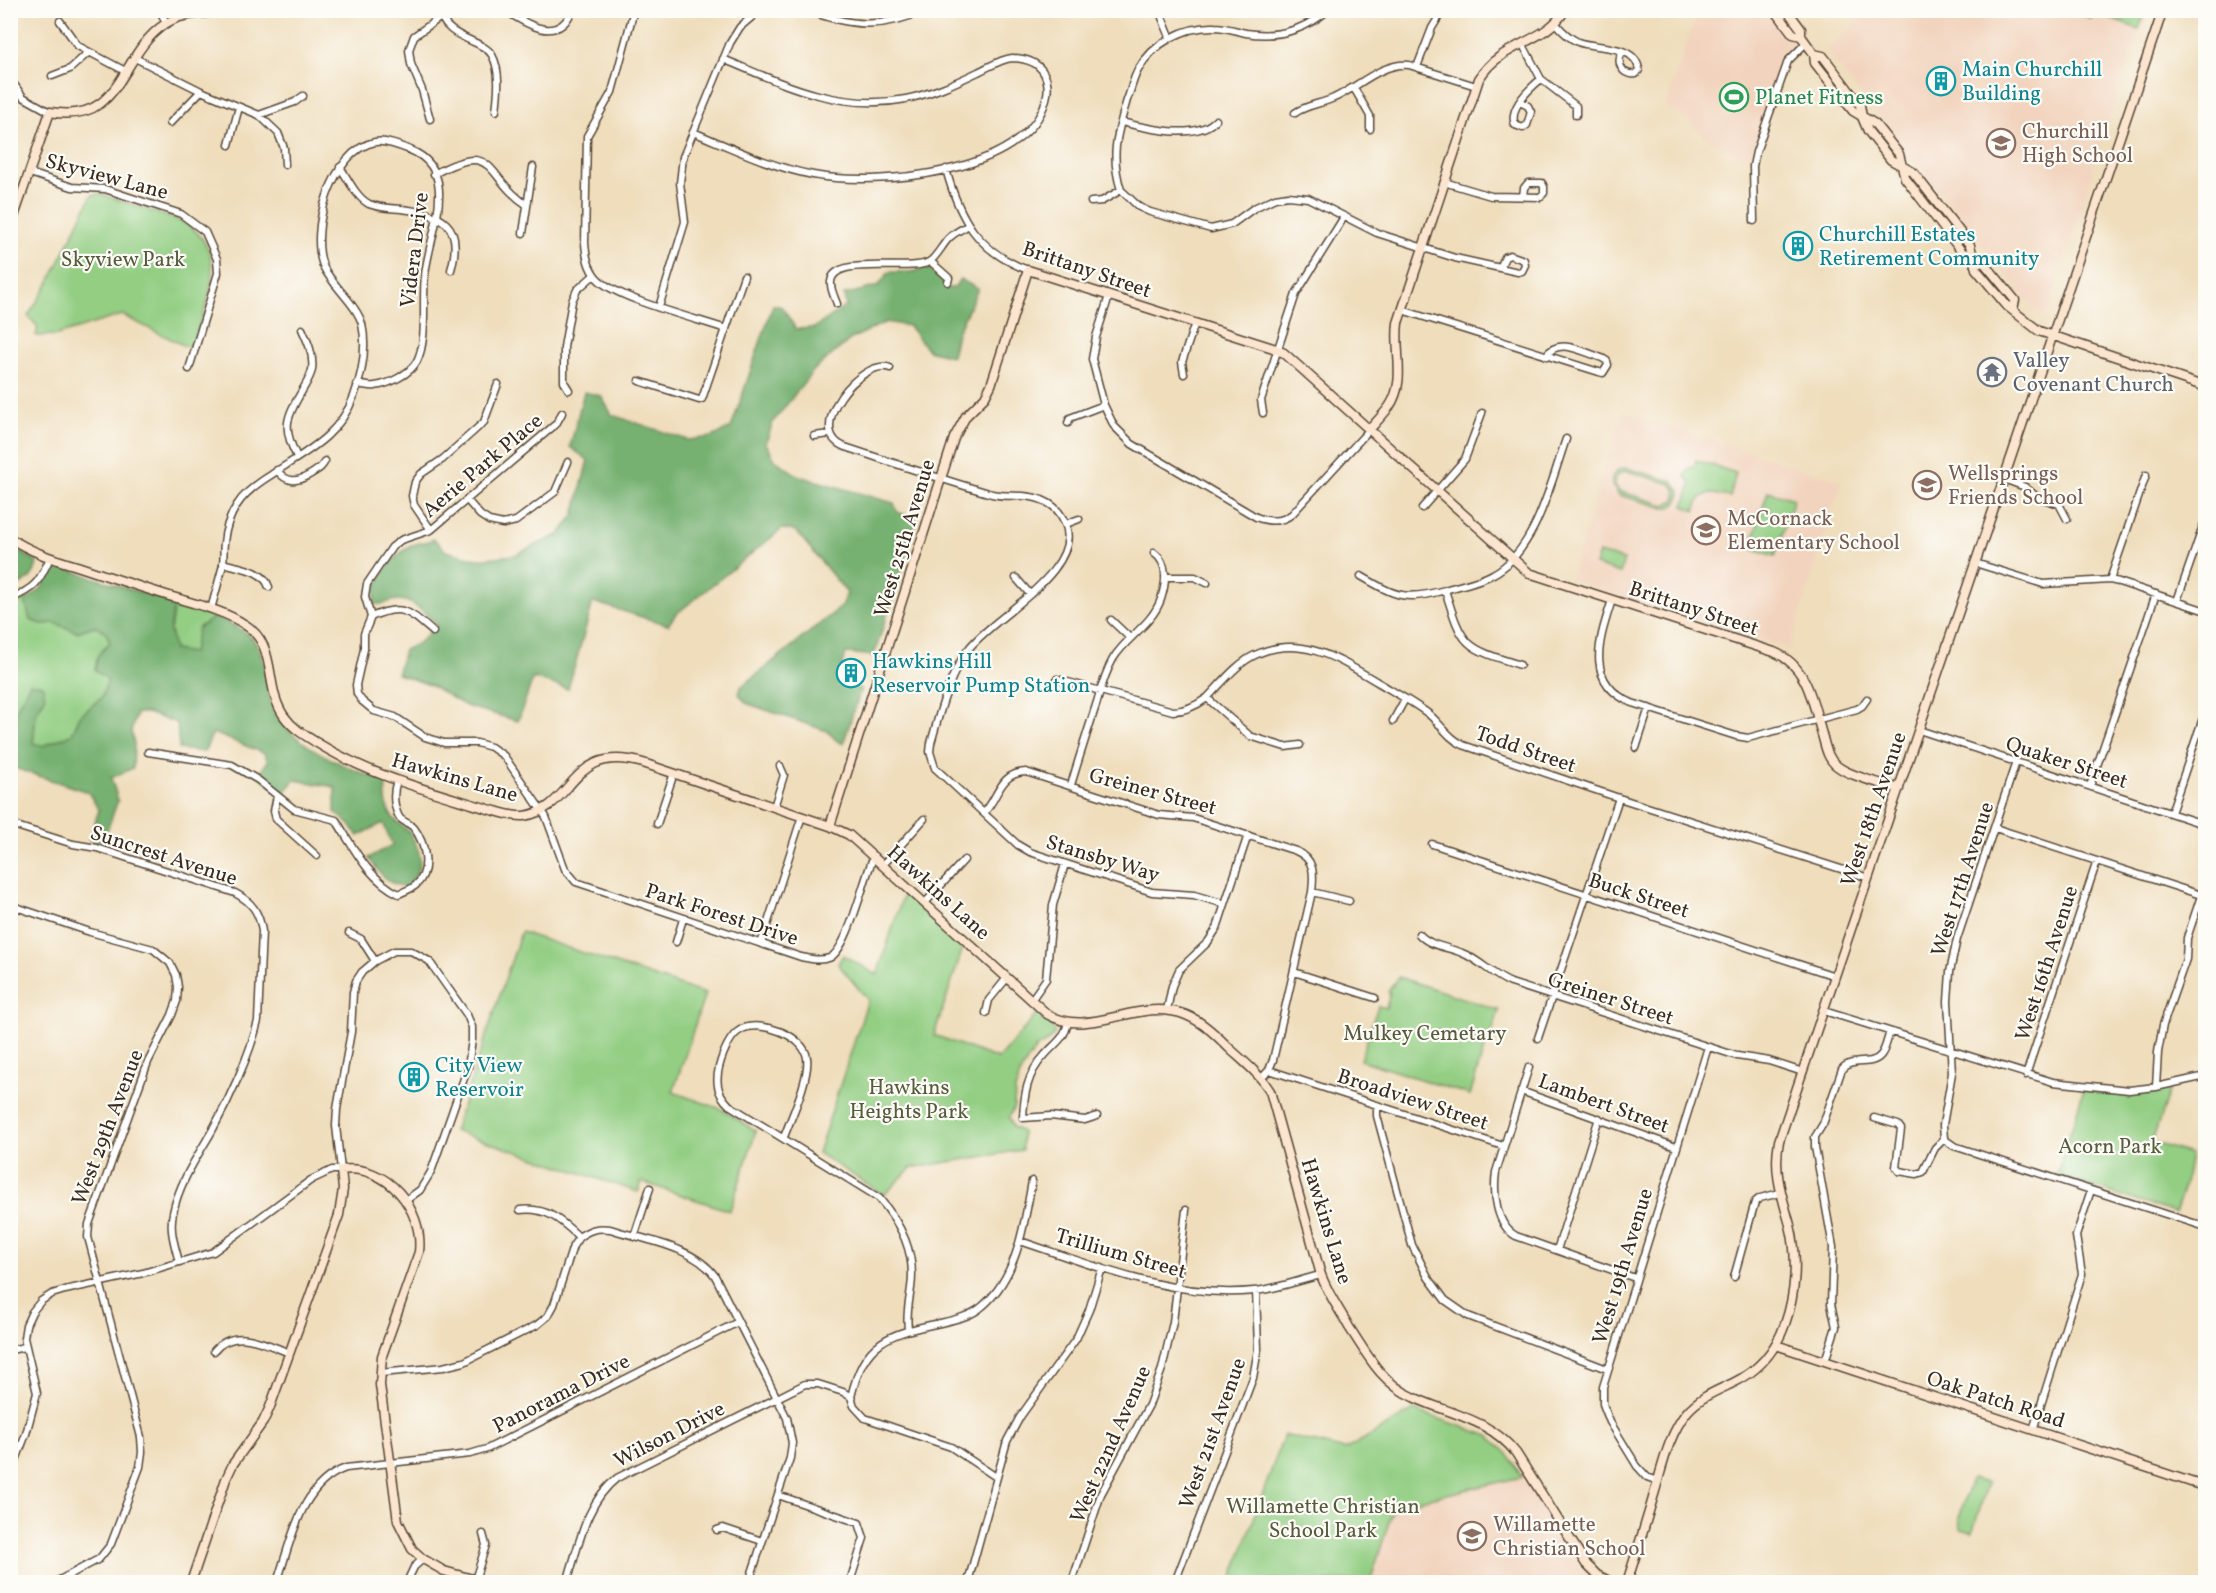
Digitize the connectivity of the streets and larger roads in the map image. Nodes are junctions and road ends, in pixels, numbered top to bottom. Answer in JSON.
{"nodes":[{"id":1,"x":11,"y":10,"type":"edge"},
{"id":2,"x":160,"y":10,"type":"edge"},
{"id":3,"x":227,"y":10,"type":"edge"},
{"id":4,"x":572,"y":10,"type":"edge"},
{"id":5,"x":634,"y":10,"type":"edge"},
{"id":6,"x":760,"y":10,"type":"edge"},
{"id":7,"x":807,"y":10,"type":"edge"},
{"id":8,"x":924,"y":10,"type":"edge"},
{"id":9,"x":1159,"y":10,"type":"edge"},
{"id":10,"x":1328,"y":10,"type":"edge"},
{"id":11,"x":1565,"y":10,"type":"edge"},
{"id":12,"x":1775,"y":10,"type":"edge"},
{"id":13,"x":1787,"y":10,"type":"edge"},
{"id":14,"x":2163,"y":10,"type":"edge"},
{"id":15,"x":506,"y":11,"type":"edge"},
{"id":16,"x":1440,"y":11,"type":"edge"},
{"id":17,"x":441,"y":14,"type":"edge"},
{"id":18,"x":10,"y":17,"type":"edge"},
{"id":19,"x":60,"y":21,"type":"dead end"},
{"id":20,"x":166,"y":23,"type":"junction"},
{"id":21,"x":1556,"y":24,"type":"junction"},
{"id":22,"x":1170,"y":37,"type":"junction"},
{"id":23,"x":1803,"y":40,"type":"junction"},
{"id":24,"x":1522,"y":43,"type":"junction"},
{"id":25,"x":89,"y":52,"type":"junction"},
{"id":26,"x":1622,"y":52,"type":"dead end"},
{"id":27,"x":135,"y":58,"type":"junction"},
{"id":28,"x":723,"y":59,"type":"junction"},
{"id":29,"x":1417,"y":67,"type":"junction"},
{"id":30,"x":127,"y":72,"type":"junction"},
{"id":31,"x":52,"y":76,"type":"dead end"},
{"id":32,"x":10,"y":79,"type":"edge"},
{"id":33,"x":1540,"y":79,"type":"junction"},
{"id":34,"x":1476,"y":86,"type":"junction"},
{"id":35,"x":1354,"y":88,"type":"junction"},
{"id":36,"x":201,"y":91,"type":"junction"},
{"id":37,"x":303,"y":96,"type":"dead end"},
{"id":38,"x":1520,"y":102,"type":"dead end"},
{"id":39,"x":239,"y":107,"type":"junction"},
{"id":40,"x":50,"y":111,"type":"junction"},
{"id":41,"x":496,"y":111,"type":"dead end"},
{"id":42,"x":1295,"y":113,"type":"dead end"},
{"id":43,"x":259,"y":115,"type":"junction"},
{"id":44,"x":1576,"y":115,"type":"dead end"},
{"id":45,"x":429,"y":119,"type":"dead end"},
{"id":46,"x":1216,"y":120,"type":"dead end"},
{"id":47,"x":1121,"y":122,"type":"junction"},
{"id":48,"x":170,"y":123,"type":"dead end"},
{"id":49,"x":1370,"y":129,"type":"dead end"},
{"id":50,"x":693,"y":132,"type":"junction"},
{"id":51,"x":229,"y":145,"type":"dead end"},
{"id":52,"x":285,"y":165,"type":"dead end"},
{"id":53,"x":533,"y":167,"type":"dead end"},
{"id":54,"x":340,"y":168,"type":"junction"},
{"id":55,"x":946,"y":169,"type":"junction"},
{"id":56,"x":30,"y":173,"type":"junction"},
{"id":57,"x":434,"y":174,"type":"junction"},
{"id":58,"x":1444,"y":182,"type":"junction"},
{"id":59,"x":1121,"y":190,"type":"junction"},
{"id":60,"x":1523,"y":197,"type":"dead end"},
{"id":61,"x":1091,"y":202,"type":"dead end"},
{"id":62,"x":527,"y":205,"type":"junction"},
{"id":63,"x":437,"y":217,"type":"junction"},
{"id":64,"x":1344,"y":217,"type":"junction"},
{"id":65,"x":1754,"y":221,"type":"dead end"},
{"id":66,"x":969,"y":225,"type":"junction"},
{"id":67,"x":10,"y":228,"type":"edge"},
{"id":68,"x":523,"y":233,"type":"dead end"},
{"id":69,"x":1423,"y":248,"type":"junction"},
{"id":70,"x":930,"y":261,"type":"junction"},
{"id":71,"x":1500,"y":268,"type":"dead end"},
{"id":72,"x":451,"y":270,"type":"dead end"},
{"id":73,"x":1028,"y":270,"type":"junction"},
{"id":74,"x":594,"y":275,"type":"junction"},
{"id":75,"x":744,"y":276,"type":"dead end"},
{"id":76,"x":948,"y":282,"type":"dead end"},
{"id":77,"x":1109,"y":296,"type":"junction"},
{"id":78,"x":837,"y":304,"type":"dead end"},
{"id":79,"x":659,"y":307,"type":"junction"},
{"id":80,"x":1402,"y":310,"type":"junction"},
{"id":81,"x":1195,"y":323,"type":"junction"},
{"id":82,"x":302,"y":329,"type":"dead end"},
{"id":83,"x":726,"y":329,"type":"junction"},
{"id":84,"x":2052,"y":336,"type":"junction"},
{"id":85,"x":1277,"y":350,"type":"junction"},
{"id":86,"x":1546,"y":356,"type":"junction"},
{"id":87,"x":890,"y":368,"type":"dead end"},
{"id":88,"x":189,"y":369,"type":"dead end"},
{"id":89,"x":1184,"y":374,"type":"dead end"},
{"id":90,"x":639,"y":381,"type":"dead end"},
{"id":91,"x":357,"y":384,"type":"junction"},
{"id":92,"x":498,"y":384,"type":"dead end"},
{"id":93,"x":2205,"y":387,"type":"edge"},
{"id":94,"x":569,"y":390,"type":"dead end"},
{"id":95,"x":1104,"y":405,"type":"junction"},
{"id":96,"x":562,"y":413,"type":"dead end"},
{"id":97,"x":1263,"y":413,"type":"dead end"},
{"id":98,"x":1482,"y":413,"type":"dead end"},
{"id":99,"x":1068,"y":423,"type":"dead end"},
{"id":100,"x":1370,"y":429,"type":"junction"},
{"id":101,"x":830,"y":434,"type":"junction"},
{"id":102,"x":814,"y":436,"type":"dead end"},
{"id":103,"x":1566,"y":439,"type":"dead end"},
{"id":104,"x":297,"y":457,"type":"junction"},
{"id":105,"x":325,"y":461,"type":"dead end"},
{"id":106,"x":568,"y":462,"type":"dead end"},
{"id":107,"x":277,"y":470,"type":"junction"},
{"id":108,"x":2146,"y":475,"type":"dead end"},
{"id":109,"x":941,"y":478,"type":"junction"},
{"id":110,"x":2004,"y":479,"type":"junction"},
{"id":111,"x":1437,"y":491,"type":"junction"},
{"id":112,"x":467,"y":500,"type":"junction"},
{"id":113,"x":1422,"y":508,"type":"dead end"},
{"id":114,"x":2205,"y":518,"type":"edge"},
{"id":115,"x":1079,"y":519,"type":"dead end"},
{"id":116,"x":2067,"y":519,"type":"dead end"},
{"id":117,"x":1066,"y":524,"type":"junction"},
{"id":118,"x":431,"y":530,"type":"junction"},
{"id":119,"x":10,"y":538,"type":"edge"},
{"id":120,"x":1154,"y":554,"type":"dead end"},
{"id":121,"x":50,"y":558,"type":"junction"},
{"id":122,"x":1512,"y":558,"type":"junction"},
{"id":123,"x":223,"y":563,"type":"junction"},
{"id":124,"x":1976,"y":563,"type":"junction"},
{"id":125,"x":1361,"y":576,"type":"dead end"},
{"id":126,"x":1165,"y":577,"type":"junction"},
{"id":127,"x":1016,"y":578,"type":"dead end"},
{"id":128,"x":2110,"y":580,"type":"junction"},
{"id":129,"x":1207,"y":583,"type":"dead end"},
{"id":130,"x":269,"y":587,"type":"dead end"},
{"id":131,"x":1445,"y":590,"type":"junction"},
{"id":132,"x":1029,"y":593,"type":"junction"},
{"id":133,"x":2156,"y":594,"type":"junction"},
{"id":134,"x":10,"y":599,"type":"edge"},
{"id":135,"x":1612,"y":600,"type":"junction"},
{"id":136,"x":2177,"y":601,"type":"junction"},
{"id":137,"x":211,"y":609,"type":"junction"},
{"id":138,"x":2205,"y":610,"type":"edge"},
{"id":139,"x":371,"y":617,"type":"junction"},
{"id":140,"x":1111,"y":620,"type":"dead end"},
{"id":141,"x":433,"y":632,"type":"dead end"},
{"id":142,"x":1130,"y":638,"type":"junction"},
{"id":143,"x":1520,"y":665,"type":"dead end"},
{"id":144,"x":1057,"y":679,"type":"dead end"},
{"id":145,"x":1101,"y":691,"type":"junction"},
{"id":146,"x":1207,"y":698,"type":"junction"},
{"id":147,"x":1405,"y":699,"type":"junction"},
{"id":148,"x":1867,"y":699,"type":"dead end"},
{"id":149,"x":1649,"y":708,"type":"junction"},
{"id":150,"x":2205,"y":709,"type":"edge"},
{"id":151,"x":1818,"y":720,"type":"junction"},
{"id":152,"x":1393,"y":722,"type":"dead end"},
{"id":153,"x":1919,"y":730,"type":"junction"},
{"id":154,"x":1300,"y":745,"type":"dead end"},
{"id":155,"x":1636,"y":748,"type":"dead end"},
{"id":156,"x":148,"y":752,"type":"dead end"},
{"id":157,"x":2016,"y":762,"type":"junction"},
{"id":158,"x":780,"y":766,"type":"dead end"},
{"id":159,"x":674,"y":773,"type":"junction"},
{"id":160,"x":397,"y":780,"type":"junction"},
{"id":161,"x":1071,"y":785,"type":"junction"},
{"id":162,"x":2090,"y":786,"type":"junction"},
{"id":163,"x":1899,"y":789,"type":"junction"},
{"id":164,"x":277,"y":796,"type":"junction"},
{"id":165,"x":1619,"y":798,"type":"junction"},
{"id":166,"x":774,"y":807,"type":"junction"},
{"id":167,"x":541,"y":810,"type":"junction"},
{"id":168,"x":984,"y":813,"type":"junction"},
{"id":169,"x":2171,"y":813,"type":"junction"},
{"id":170,"x":802,"y":816,"type":"junction"},
{"id":171,"x":924,"y":819,"type":"dead end"},
{"id":172,"x":10,"y":824,"type":"edge"},
{"id":173,"x":657,"y":824,"type":"dead end"},
{"id":174,"x":2205,"y":825,"type":"edge"},
{"id":175,"x":830,"y":826,"type":"junction"},
{"id":176,"x":1995,"y":828,"type":"junction"},
{"id":177,"x":1248,"y":835,"type":"junction"},
{"id":178,"x":1432,"y":844,"type":"dead end"},
{"id":179,"x":317,"y":856,"type":"dead end"},
{"id":180,"x":874,"y":856,"type":"junction"},
{"id":181,"x":964,"y":860,"type":"dead end"},
{"id":182,"x":2097,"y":861,"type":"junction"},
{"id":183,"x":1065,"y":864,"type":"junction"},
{"id":184,"x":883,"y":865,"type":"junction"},
{"id":185,"x":1869,"y":878,"type":"junction"},
{"id":186,"x":2205,"y":881,"type":"edge"},
{"id":187,"x":1312,"y":891,"type":"junction"},
{"id":188,"x":1586,"y":895,"type":"junction"},
{"id":189,"x":2202,"y":900,"type":"edge"},
{"id":190,"x":1349,"y":901,"type":"dead end"},
{"id":191,"x":925,"y":903,"type":"junction"},
{"id":192,"x":1226,"y":904,"type":"junction"},
{"id":193,"x":10,"y":905,"type":"edge"},
{"id":194,"x":683,"y":919,"type":"junction"},
{"id":195,"x":349,"y":933,"type":"dead end"},
{"id":196,"x":1419,"y":934,"type":"dead end"},
{"id":197,"x":676,"y":942,"type":"dead end"},
{"id":198,"x":761,"y":944,"type":"junction"},
{"id":199,"x":375,"y":961,"type":"junction"},
{"id":200,"x":1294,"y":972,"type":"junction"},
{"id":201,"x":1835,"y":976,"type":"junction"},
{"id":202,"x":1007,"y":978,"type":"junction"},
{"id":203,"x":1551,"y":996,"type":"junction"},
{"id":204,"x":1375,"y":998,"type":"dead end"},
{"id":205,"x":1032,"y":999,"type":"junction"},
{"id":206,"x":1167,"y":1010,"type":"junction"},
{"id":207,"x":1824,"y":1011,"type":"junction"},
{"id":208,"x":986,"y":1013,"type":"dead end"},
{"id":209,"x":1068,"y":1023,"type":"junction"},
{"id":210,"x":1890,"y":1032,"type":"junction"},
{"id":211,"x":1538,"y":1038,"type":"dead end"},
{"id":212,"x":1708,"y":1047,"type":"junction"},
{"id":213,"x":1952,"y":1051,"type":"junction"},
{"id":214,"x":1529,"y":1067,"type":"dead end"},
{"id":215,"x":1269,"y":1070,"type":"junction"},
{"id":216,"x":1803,"y":1072,"type":"junction"},
{"id":217,"x":2026,"y":1075,"type":"junction"},
{"id":218,"x":2205,"y":1076,"type":"edge"},
{"id":219,"x":1261,"y":1079,"type":"junction"},
{"id":220,"x":2156,"y":1088,"type":"junction"},
{"id":221,"x":1521,"y":1091,"type":"junction"},
{"id":222,"x":1377,"y":1105,"type":"junction"},
{"id":223,"x":1097,"y":1116,"type":"dead end"},
{"id":224,"x":1599,"y":1118,"type":"junction"},
{"id":225,"x":1874,"y":1118,"type":"dead end"},
{"id":226,"x":784,"y":1137,"type":"junction"},
{"id":227,"x":1944,"y":1139,"type":"junction"},
{"id":228,"x":1503,"y":1146,"type":"junction"},
{"id":229,"x":1676,"y":1146,"type":"junction"},
{"id":230,"x":341,"y":1170,"type":"junction"},
{"id":231,"x":1032,"y":1181,"type":"dead end"},
{"id":232,"x":650,"y":1188,"type":"dead end"},
{"id":233,"x":2091,"y":1190,"type":"junction"},
{"id":234,"x":1780,"y":1193,"type":"junction"},
{"id":235,"x":405,"y":1202,"type":"junction"},
{"id":236,"x":1186,"y":1209,"type":"dead end"},
{"id":237,"x":520,"y":1210,"type":"dead end"},
{"id":238,"x":2205,"y":1227,"type":"edge"},
{"id":239,"x":579,"y":1237,"type":"junction"},
{"id":240,"x":634,"y":1237,"type":"junction"},
{"id":241,"x":1020,"y":1241,"type":"junction"},
{"id":242,"x":1557,"y":1250,"type":"junction"},
{"id":243,"x":179,"y":1263,"type":"junction"},
{"id":244,"x":1102,"y":1268,"type":"junction"},
{"id":245,"x":1321,"y":1275,"type":"junction"},
{"id":246,"x":1734,"y":1277,"type":"dead end"},
{"id":247,"x":1635,"y":1278,"type":"junction"},
{"id":248,"x":101,"y":1283,"type":"junction"},
{"id":249,"x":1177,"y":1289,"type":"junction"},
{"id":250,"x":1256,"y":1291,"type":"junction"},
{"id":251,"x":738,"y":1322,"type":"junction"},
{"id":252,"x":908,"y":1329,"type":"junction"},
{"id":253,"x":1776,"y":1345,"type":"junction"},
{"id":254,"x":25,"y":1347,"type":"junction"},
{"id":255,"x":10,"y":1350,"type":"edge"},
{"id":256,"x":214,"y":1351,"type":"dead end"},
{"id":257,"x":290,"y":1353,"type":"junction"},
{"id":258,"x":1825,"y":1361,"type":"junction"},
{"id":259,"x":1607,"y":1369,"type":"junction"},
{"id":260,"x":381,"y":1374,"type":"junction"},
{"id":261,"x":777,"y":1397,"type":"junction"},
{"id":262,"x":850,"y":1397,"type":"junction"},
{"id":263,"x":2034,"y":1430,"type":"junction"},
{"id":264,"x":389,"y":1463,"type":"junction"},
{"id":265,"x":10,"y":1476,"type":"edge"},
{"id":266,"x":996,"y":1477,"type":"junction"},
{"id":267,"x":1658,"y":1480,"type":"junction"},
{"id":268,"x":2205,"y":1487,"type":"edge"},
{"id":269,"x":778,"y":1495,"type":"junction"},
{"id":270,"x":717,"y":1530,"type":"dead end"},
{"id":271,"x":483,"y":1534,"type":"dead end"},
{"id":272,"x":762,"y":1541,"type":"junction"},
{"id":273,"x":423,"y":1559,"type":"junction"},
{"id":274,"x":479,"y":1581,"type":"edge"},
{"id":275,"x":56,"y":1582,"type":"edge"},
{"id":276,"x":191,"y":1582,"type":"edge"},
{"id":277,"x":277,"y":1582,"type":"edge"},
{"id":278,"x":407,"y":1582,"type":"edge"},
{"id":279,"x":567,"y":1582,"type":"edge"},
{"id":280,"x":749,"y":1582,"type":"edge"},
{"id":281,"x":850,"y":1582,"type":"edge"},
{"id":282,"x":968,"y":1582,"type":"edge"},
{"id":283,"x":1072,"y":1582,"type":"edge"},
{"id":284,"x":1175,"y":1582,"type":"edge"},
{"id":285,"x":1611,"y":1582,"type":"edge"},
{"id":286,"x":1627,"y":1582,"type":"edge"}],
"edges":[{"from":1,"to":18,"type":"street"},
{"from":2,"to":20,"type":"street"},
{"from":3,"to":20,"type":"street"},
{"from":4,"to":15,"type":"street"},
{"from":5,"to":74,"type":"street"},
{"from":6,"to":28,"type":"street"},
{"from":7,"to":8,"type":"street"},
{"from":9,"to":22,"type":"street"},
{"from":10,"to":22,"type":"street"},
{"from":11,"to":21,"type":"street"},
{"from":12,"to":23,"type":"street"},
{"from":13,"to":23,"type":"street"},
{"from":14,"to":84,"type":"street","name":"West 18th Avenue"},
{"from":16,"to":29,"type":"street"},
{"from":17,"to":41,"type":"street"},
{"from":17,"to":45,"type":"street"},
{"from":19,"to":25,"type":"street"},
{"from":20,"to":27,"type":"street"},
{"from":21,"to":24,"type":"street"},
{"from":21,"to":26,"type":"street"},
{"from":22,"to":47,"type":"street"},
{"from":23,"to":65,"type":"street"},
{"from":23,"to":84,"type":"street"},
{"from":24,"to":33,"type":"street"},
{"from":24,"to":34,"type":"street"},
{"from":25,"to":30,"type":"street"},
{"from":25,"to":31,"type":"street"},
{"from":27,"to":30,"type":"street"},
{"from":27,"to":36,"type":"street"},
{"from":28,"to":50,"type":"street"},
{"from":28,"to":55,"type":"street"},
{"from":29,"to":34,"type":"street"},
{"from":29,"to":35,"type":"street"},
{"from":30,"to":40,"type":"street"},
{"from":32,"to":40,"type":"street"},
{"from":33,"to":38,"type":"street"},
{"from":33,"to":44,"type":"street"},
{"from":34,"to":58,"type":"street"},
{"from":35,"to":42,"type":"street"},
{"from":35,"to":49,"type":"street"},
{"from":36,"to":39,"type":"street"},
{"from":36,"to":48,"type":"street"},
{"from":37,"to":43,"type":"street"},
{"from":39,"to":43,"type":"street"},
{"from":39,"to":51,"type":"street"},
{"from":40,"to":56,"type":"street"},
{"from":43,"to":52,"type":"street"},
{"from":46,"to":47,"type":"street"},
{"from":47,"to":59,"type":"street"},
{"from":50,"to":55,"type":"street"},
{"from":50,"to":79,"type":"street"},
{"from":53,"to":62,"type":"street"},
{"from":54,"to":57,"type":"street","name":"Videra Drive"},
{"from":54,"to":63,"type":"street"},
{"from":54,"to":91,"type":"street","name":"Videra Drive"},
{"from":55,"to":66,"type":"street","name":"Brittany Street"},
{"from":56,"to":67,"type":"street"},
{"from":56,"to":88,"type":"street","name":"Skyview Lane"},
{"from":57,"to":62,"type":"street"},
{"from":57,"to":63,"type":"street","name":"Videra Drive"},
{"from":58,"to":60,"type":"street"},
{"from":58,"to":69,"type":"street"},
{"from":59,"to":61,"type":"street"},
{"from":59,"to":64,"type":"street"},
{"from":62,"to":68,"type":"street"},
{"from":63,"to":72,"type":"street"},
{"from":63,"to":91,"type":"street","name":"Videra Drive"},
{"from":64,"to":69,"type":"street"},
{"from":64,"to":85,"type":"street"},
{"from":66,"to":70,"type":"street"},
{"from":66,"to":73,"type":"street","name":"Brittany Street"},
{"from":69,"to":71,"type":"street"},
{"from":69,"to":80,"type":"street"},
{"from":70,"to":76,"type":"street"},
{"from":70,"to":78,"type":"street"},
{"from":73,"to":77,"type":"street","name":"Brittany Street"},
{"from":73,"to":109,"type":"street","name":"West 25th Avenue"},
{"from":74,"to":79,"type":"street"},
{"from":74,"to":94,"type":"street"},
{"from":75,"to":83,"type":"street"},
{"from":77,"to":81,"type":"street","name":"Brittany Street"},
{"from":77,"to":95,"type":"street"},
{"from":79,"to":83,"type":"street"},
{"from":80,"to":86,"type":"street"},
{"from":80,"to":100,"type":"street"},
{"from":81,"to":85,"type":"street","name":"Brittany Street"},
{"from":81,"to":89,"type":"street"},
{"from":82,"to":104,"type":"street"},
{"from":83,"to":90,"type":"street"},
{"from":84,"to":93,"type":"street"},
{"from":84,"to":110,"type":"street","name":"West 18th Avenue"},
{"from":85,"to":97,"type":"street"},
{"from":85,"to":100,"type":"street","name":"Brittany Street"},
{"from":86,"to":86,"type":"street"},
{"from":87,"to":101,"type":"street"},
{"from":91,"to":104,"type":"street","name":"Videra Drive"},
{"from":92,"to":118,"type":"street"},
{"from":95,"to":99,"type":"street"},
{"from":95,"to":100,"type":"street"},
{"from":96,"to":112,"type":"street","name":"Aerie Park Place"},
{"from":98,"to":111,"type":"street"},
{"from":100,"to":111,"type":"street","name":"Brittany Street"},
{"from":101,"to":102,"type":"street"},
{"from":101,"to":109,"type":"street"},
{"from":103,"to":122,"type":"street"},
{"from":104,"to":107,"type":"street","name":"Videra Drive"},
{"from":105,"to":107,"type":"street"},
{"from":106,"to":112,"type":"street"},
{"from":107,"to":123,"type":"street","name":"Videra Drive"},
{"from":108,"to":128,"type":"street"},
{"from":109,"to":117,"type":"street"},
{"from":109,"to":175,"type":"street","name":"West 25th Avenue"},
{"from":110,"to":116,"type":"street"},
{"from":110,"to":124,"type":"street","name":"West 18th Avenue"},
{"from":111,"to":113,"type":"street"},
{"from":111,"to":122,"type":"street","name":"Brittany Street"},
{"from":112,"to":118,"type":"street","name":"Aerie Park Place"},
{"from":114,"to":136,"type":"street"},
{"from":115,"to":117,"type":"street"},
{"from":117,"to":132,"type":"street","name":"Stansby Way"},
{"from":118,"to":139,"type":"street","name":"Aerie Park Place"},
{"from":119,"to":121,"type":"street","name":"Hawkins Lane"},
{"from":120,"to":126,"type":"street"},
{"from":121,"to":134,"type":"street"},
{"from":121,"to":137,"type":"street","name":"Hawkins Lane"},
{"from":122,"to":131,"type":"street"},
{"from":122,"to":135,"type":"street","name":"Brittany Street"},
{"from":123,"to":130,"type":"street"},
{"from":123,"to":137,"type":"street","name":"Videra Drive"},
{"from":124,"to":128,"type":"street"},
{"from":124,"to":153,"type":"street","name":"West 18th Avenue"},
{"from":125,"to":131,"type":"street"},
{"from":126,"to":129,"type":"street"},
{"from":126,"to":142,"type":"street"},
{"from":127,"to":132,"type":"street"},
{"from":128,"to":133,"type":"street"},
{"from":131,"to":143,"type":"street"},
{"from":132,"to":168,"type":"street","name":"Stansby Way"},
{"from":133,"to":136,"type":"street"},
{"from":133,"to":162,"type":"street"},
{"from":135,"to":149,"type":"street"},
{"from":135,"to":151,"type":"street","name":"Brittany Street"},
{"from":136,"to":138,"type":"street"},
{"from":137,"to":160,"type":"street","name":"Hawkins Lane"},
{"from":139,"to":141,"type":"street"},
{"from":139,"to":167,"type":"street","name":"Park Forest Drive"},
{"from":140,"to":142,"type":"street"},
{"from":142,"to":145,"type":"street"},
{"from":144,"to":145,"type":"street","name":"Todd Street"},
{"from":145,"to":146,"type":"street","name":"Todd Street"},
{"from":145,"to":161,"type":"street"},
{"from":146,"to":147,"type":"street","name":"Todd Street"},
{"from":146,"to":154,"type":"street"},
{"from":147,"to":152,"type":"street"},
{"from":147,"to":165,"type":"street","name":"Todd Street"},
{"from":148,"to":151,"type":"street"},
{"from":149,"to":151,"type":"street"},
{"from":149,"to":155,"type":"street"},
{"from":150,"to":169,"type":"street"},
{"from":151,"to":163,"type":"street","name":"Brittany Street"},
{"from":153,"to":157,"type":"street","name":"Quaker Street"},
{"from":153,"to":163,"type":"street","name":"West 18th Avenue"},
{"from":156,"to":164,"type":"street"},
{"from":157,"to":162,"type":"street","name":"Quaker Street"},
{"from":157,"to":176,"type":"street","name":"West 17th Avenue"},
{"from":158,"to":166,"type":"street"},
{"from":159,"to":166,"type":"street","name":"Hawkins Lane"},
{"from":159,"to":167,"type":"street","name":"Hawkins Lane"},
{"from":159,"to":173,"type":"street"},
{"from":160,"to":164,"type":"street"},
{"from":160,"to":167,"type":"street","name":"Hawkins Lane"},
{"from":161,"to":168,"type":"street","name":"Greiner Street"},
{"from":161,"to":177,"type":"street","name":"Greiner Street"},
{"from":162,"to":169,"type":"street","name":"Quaker Street"},
{"from":163,"to":185,"type":"street","name":"West 18th Avenue"},
{"from":164,"to":179,"type":"street"},
{"from":165,"to":185,"type":"street","name":"Todd Street"},
{"from":165,"to":188,"type":"street"},
{"from":166,"to":170,"type":"street","name":"Hawkins Lane"},
{"from":167,"to":194,"type":"street","name":"Park Forest Drive"},
{"from":168,"to":183,"type":"street","name":"Stansby Way"},
{"from":169,"to":174,"type":"street","name":"Quaker Street"},
{"from":170,"to":175,"type":"street","name":"Hawkins Lane"},
{"from":170,"to":198,"type":"street"},
{"from":171,"to":184,"type":"street"},
{"from":172,"to":243,"type":"street","name":"Suncrest Avenue"},
{"from":175,"to":180,"type":"street","name":"Hawkins Lane"},
{"from":176,"to":182,"type":"street"},
{"from":176,"to":213,"type":"street","name":"West 17th Avenue"},
{"from":177,"to":187,"type":"street","name":"Greiner Street"},
{"from":177,"to":192,"type":"street"},
{"from":178,"to":188,"type":"street","name":"Buck Street"},
{"from":180,"to":184,"type":"street","name":"Hawkins Lane"},
{"from":180,"to":198,"type":"street","name":"Park Forest Drive"},
{"from":181,"to":191,"type":"street"},
{"from":182,"to":189,"type":"street"},
{"from":182,"to":217,"type":"street","name":"West 16th Avenue"},
{"from":183,"to":192,"type":"street","name":"Stansby Way"},
{"from":183,"to":205,"type":"street"},
{"from":184,"to":191,"type":"street","name":"Hawkins Lane"},
{"from":185,"to":201,"type":"street","name":"West 18th Avenue"},
{"from":186,"to":189,"type":"street"},
{"from":187,"to":190,"type":"street"},
{"from":187,"to":200,"type":"street"},
{"from":188,"to":201,"type":"street","name":"Buck Street"},
{"from":188,"to":203,"type":"street"},
{"from":189,"to":220,"type":"street"},
{"from":191,"to":202,"type":"street","name":"Hawkins Lane"},
{"from":192,"to":206,"type":"street"},
{"from":193,"to":248,"type":"street","name":"West 29th Avenue"},
{"from":194,"to":197,"type":"street"},
{"from":194,"to":198,"type":"street","name":"Park Forest Drive"},
{"from":195,"to":199,"type":"street"},
{"from":196,"to":203,"type":"street","name":"Greiner Street"},
{"from":199,"to":230,"type":"street"},
{"from":199,"to":235,"type":"street"},
{"from":200,"to":204,"type":"street"},
{"from":200,"to":215,"type":"street"},
{"from":201,"to":207,"type":"street","name":"West 18th Avenue"},
{"from":202,"to":205,"type":"street","name":"Hawkins Lane"},
{"from":202,"to":208,"type":"street"},
{"from":203,"to":211,"type":"street"},
{"from":203,"to":212,"type":"street","name":"Greiner Street"},
{"from":205,"to":209,"type":"street","name":"Hawkins Lane"},
{"from":206,"to":209,"type":"street","name":"Hawkins Lane"},
{"from":206,"to":219,"type":"street","name":"Hawkins Lane"},
{"from":207,"to":210,"type":"street"},
{"from":207,"to":216,"type":"street","name":"West 18th Avenue"},
{"from":209,"to":223,"type":"street"},
{"from":210,"to":213,"type":"street"},
{"from":210,"to":258,"type":"street"},
{"from":212,"to":216,"type":"street","name":"Greiner Street"},
{"from":212,"to":229,"type":"street","name":"West 19th Avenue"},
{"from":213,"to":217,"type":"street"},
{"from":213,"to":227,"type":"street","name":"West 17th Avenue"},
{"from":214,"to":221,"type":"street"},
{"from":215,"to":219,"type":"street"},
{"from":215,"to":222,"type":"street","name":"Broadview Street"},
{"from":216,"to":234,"type":"street","name":"West 18th Avenue"},
{"from":217,"to":220,"type":"street"},
{"from":218,"to":220,"type":"street"},
{"from":219,"to":245,"type":"street","name":"Hawkins Lane"},
{"from":221,"to":224,"type":"street","name":"Lambert Street"},
{"from":221,"to":228,"type":"street"},
{"from":222,"to":228,"type":"street","name":"Broadview Street"},
{"from":222,"to":259,"type":"street"},
{"from":224,"to":229,"type":"street","name":"Lambert Street"},
{"from":224,"to":242,"type":"street"},
{"from":225,"to":227,"type":"street","name":"West 17th Avenue"},
{"from":226,"to":226,"type":"street"},
{"from":226,"to":252,"type":"street"},
{"from":227,"to":233,"type":"street"},
{"from":228,"to":242,"type":"street","name":"Broadview Street"},
{"from":229,"to":247,"type":"street","name":"West 19th Avenue"},
{"from":230,"to":235,"type":"street"},
{"from":230,"to":243,"type":"street"},
{"from":230,"to":257,"type":"street"},
{"from":231,"to":241,"type":"street"},
{"from":232,"to":240,"type":"street"},
{"from":233,"to":238,"type":"street"},
{"from":233,"to":263,"type":"street"},
{"from":234,"to":246,"type":"street"},
{"from":234,"to":253,"type":"street","name":"West 18th Avenue"},
{"from":235,"to":260,"type":"street"},
{"from":236,"to":249,"type":"street","name":"West 22nd Avenue"},
{"from":237,"to":239,"type":"street"},
{"from":239,"to":240,"type":"street"},
{"from":239,"to":260,"type":"street"},
{"from":240,"to":251,"type":"street"},
{"from":241,"to":244,"type":"street","name":"Trillium Street"},
{"from":241,"to":252,"type":"street"},
{"from":242,"to":247,"type":"street","name":"Broadview Street"},
{"from":243,"to":248,"type":"street"},
{"from":244,"to":249,"type":"street","name":"Trillium Street"},
{"from":244,"to":266,"type":"street"},
{"from":245,"to":250,"type":"street","name":"Trillium Street"},
{"from":245,"to":285,"type":"street","name":"Hawkins Lane"},
{"from":247,"to":259,"type":"street","name":"West 19th Avenue"},
{"from":248,"to":254,"type":"street"},
{"from":248,"to":275,"type":"street","name":"West 29th Avenue"},
{"from":249,"to":250,"type":"street","name":"Trillium Street"},
{"from":249,"to":283,"type":"street","name":"West 22nd Avenue"},
{"from":250,"to":284,"type":"street","name":"West 21st Avenue"},
{"from":251,"to":261,"type":"street"},
{"from":251,"to":264,"type":"street","name":"Panorama Drive"},
{"from":252,"to":262,"type":"street"},
{"from":253,"to":258,"type":"street","name":"Oak Patch Road"},
{"from":253,"to":267,"type":"street","name":"West 18th Avenue"},
{"from":254,"to":255,"type":"street"},
{"from":254,"to":265,"type":"street"},
{"from":256,"to":257,"type":"street"},
{"from":257,"to":276,"type":"street"},
{"from":258,"to":263,"type":"street","name":"Oak Patch Road"},
{"from":259,"to":267,"type":"street","name":"West 19th Avenue"},
{"from":260,"to":264,"type":"street"},
{"from":261,"to":262,"type":"street","name":"Wilson Drive"},
{"from":261,"to":269,"type":"street"},
{"from":261,"to":279,"type":"street","name":"Wilson Drive"},
{"from":262,"to":266,"type":"street"},
{"from":263,"to":268,"type":"street","name":"Oak Patch Road"},
{"from":264,"to":273,"type":"street"},
{"from":264,"to":277,"type":"street","name":"Panorama Drive"},
{"from":266,"to":282,"type":"street"},
{"from":267,"to":286,"type":"street","name":"West 18th Avenue"},
{"from":269,"to":272,"type":"street"},
{"from":269,"to":281,"type":"street"},
{"from":270,"to":272,"type":"street"},
{"from":271,"to":274,"type":"street"},
{"from":272,"to":280,"type":"street"},
{"from":273,"to":274,"type":"street"},
{"from":273,"to":278,"type":"street"}]}
